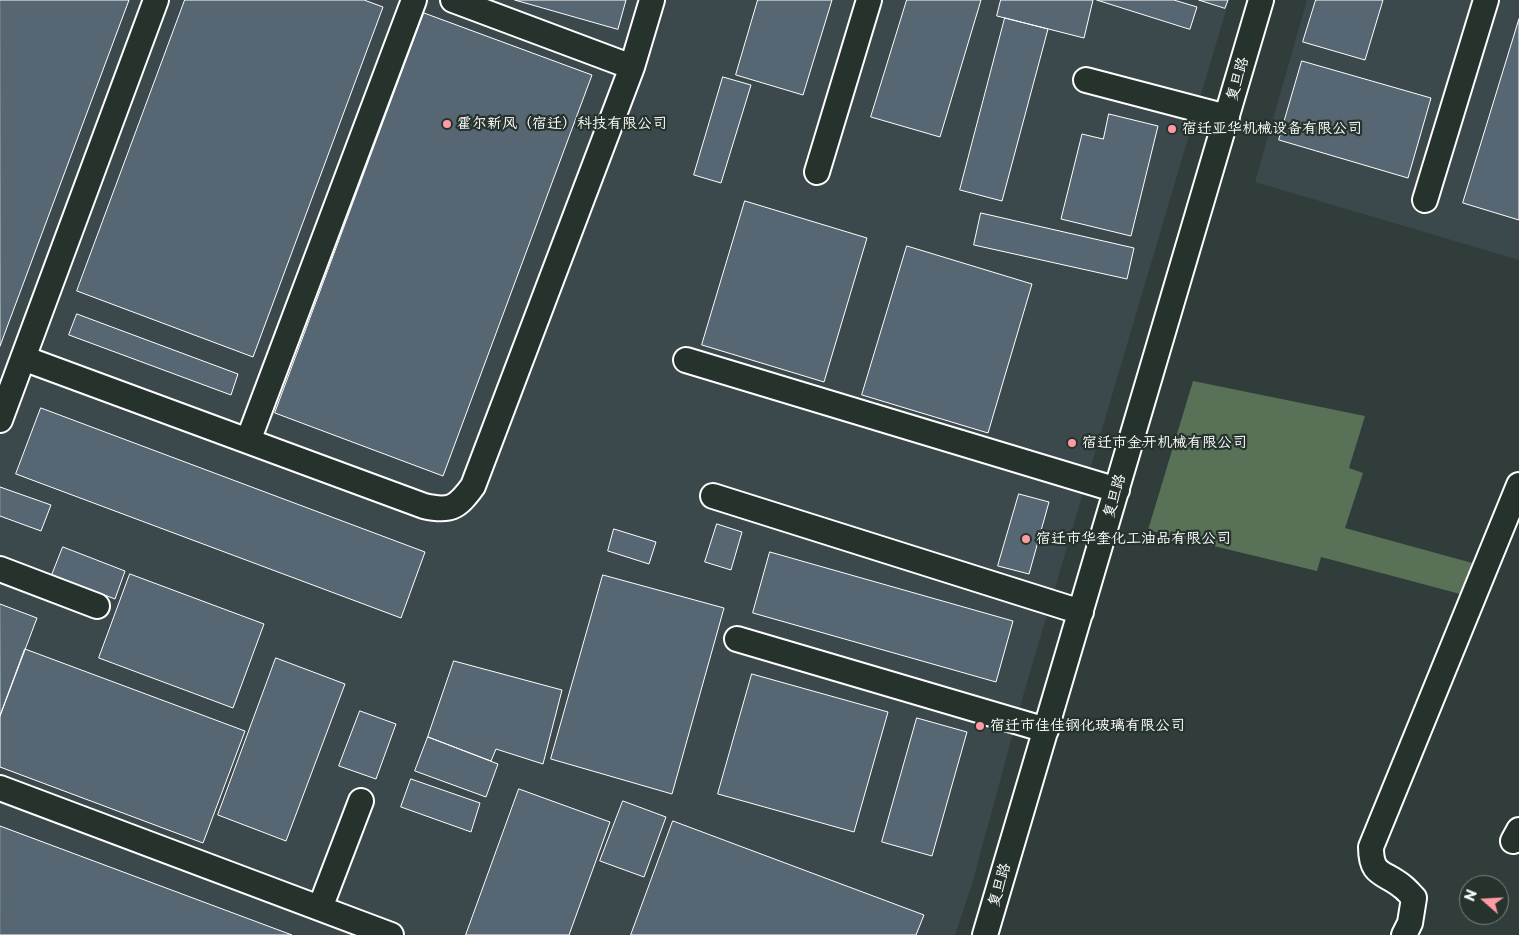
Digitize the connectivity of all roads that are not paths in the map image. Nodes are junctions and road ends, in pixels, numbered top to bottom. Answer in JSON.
{"nodes":[{"id":1,"x":156,"y":0,"type":"edge"},
{"id":2,"x":414,"y":0,"type":"edge"},
{"id":3,"x":452,"y":0,"type":"edge"},
{"id":4,"x":652,"y":0,"type":"edge"},
{"id":5,"x":868,"y":0,"type":"edge"},
{"id":6,"x":1262,"y":0,"type":"edge"},
{"id":7,"x":1486,"y":0,"type":"edge"},
{"id":8,"x":632,"y":67,"type":"junction"},
{"id":9,"x":1086,"y":80,"type":"dead end"},
{"id":10,"x":1227,"y":117,"type":"junction"},
{"id":11,"x":817,"y":172,"type":"dead end"},
{"id":12,"x":1425,"y":200,"type":"dead end"},
{"id":13,"x":23,"y":358,"type":"junction"},
{"id":14,"x":686,"y":360,"type":"dead end"},
{"id":15,"x":0,"y":420,"type":"edge"},
{"id":16,"x":248,"y":441,"type":"junction"},
{"id":17,"x":1519,"y":485,"type":"edge"},
{"id":18,"x":1117,"y":490,"type":"junction"},
{"id":19,"x":713,"y":496,"type":"dead end"},
{"id":20,"x":0,"y":569,"type":"edge"},
{"id":21,"x":97,"y":606,"type":"dead end"},
{"id":22,"x":1081,"y":612,"type":"junction"},
{"id":23,"x":737,"y":639,"type":"dead end"},
{"id":24,"x":1046,"y":730,"type":"junction"},
{"id":25,"x":0,"y":788,"type":"edge"},
{"id":26,"x":361,"y":801,"type":"dead end"},
{"id":27,"x":320,"y":908,"type":"junction"},
{"id":28,"x":379,"y":933,"type":"edge"},
{"id":29,"x":985,"y":935,"type":"edge"},
{"id":30,"x":1404,"y":935,"type":"edge"}],
"edges":[{"from":1,"to":13,"type":"street"},
{"from":2,"to":16,"type":"street"},
{"from":3,"to":8,"type":"street"},
{"from":4,"to":8,"type":"street"},
{"from":5,"to":11,"type":"street"},
{"from":6,"to":10,"type":"street","name":"复旦路"},
{"from":7,"to":12,"type":"street"},
{"from":8,"to":16,"type":"street"},
{"from":9,"to":10,"type":"street"},
{"from":10,"to":18,"type":"street","name":"复旦路"},
{"from":13,"to":15,"type":"street"},
{"from":13,"to":16,"type":"street"},
{"from":14,"to":18,"type":"street"},
{"from":17,"to":30,"type":"street"},
{"from":18,"to":22,"type":"street","name":"复旦路"},
{"from":19,"to":22,"type":"street"},
{"from":20,"to":21,"type":"street"},
{"from":22,"to":24,"type":"street","name":"复旦路"},
{"from":23,"to":24,"type":"street"},
{"from":24,"to":29,"type":"street","name":"复旦路"},
{"from":25,"to":27,"type":"street"},
{"from":26,"to":27,"type":"street"},
{"from":27,"to":28,"type":"street"}]}
